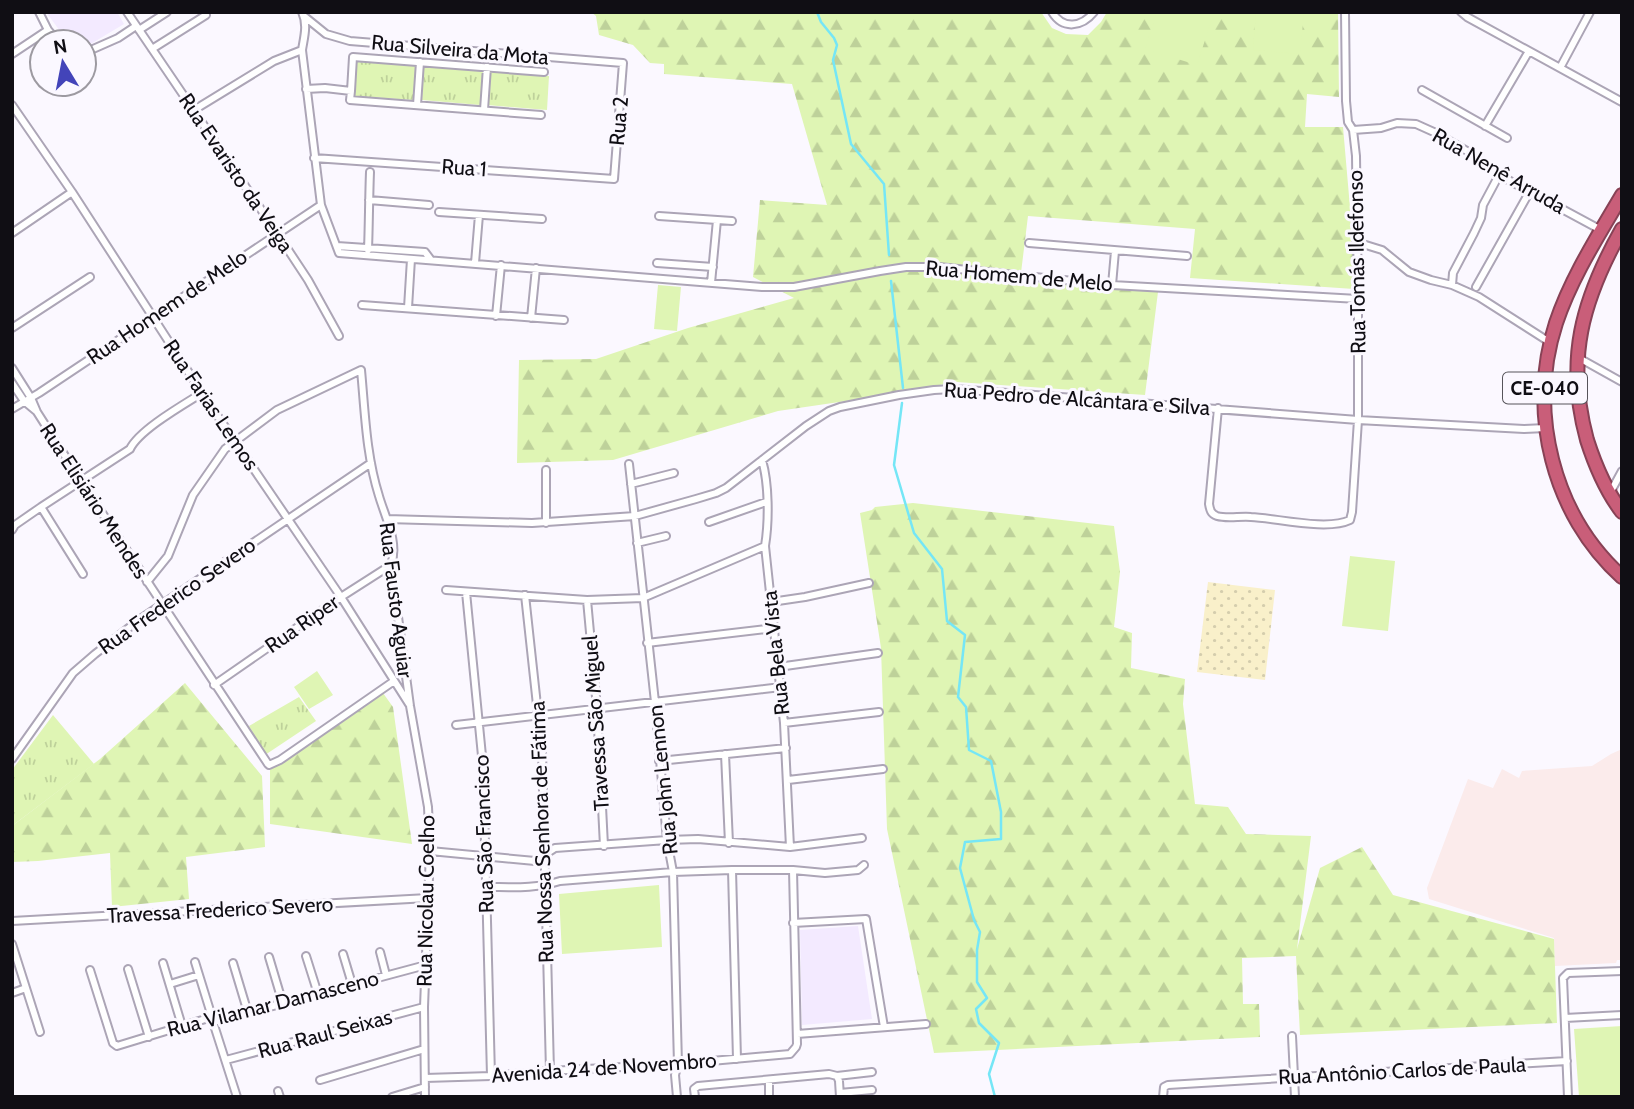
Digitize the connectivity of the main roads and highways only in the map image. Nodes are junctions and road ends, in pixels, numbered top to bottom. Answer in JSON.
{"nodes":[{"id":1,"x":1622,"y":195,"type":"edge"},
{"id":2,"x":1620,"y":237,"type":"edge"},
{"id":3,"x":1622,"y":512,"type":"edge"},
{"id":4,"x":1622,"y":578,"type":"edge"}],
"edges":[{"from":1,"to":4,"type":"highway","number":"CE-040"},
{"from":2,"to":3,"type":"highway","number":"CE-040"}]}
